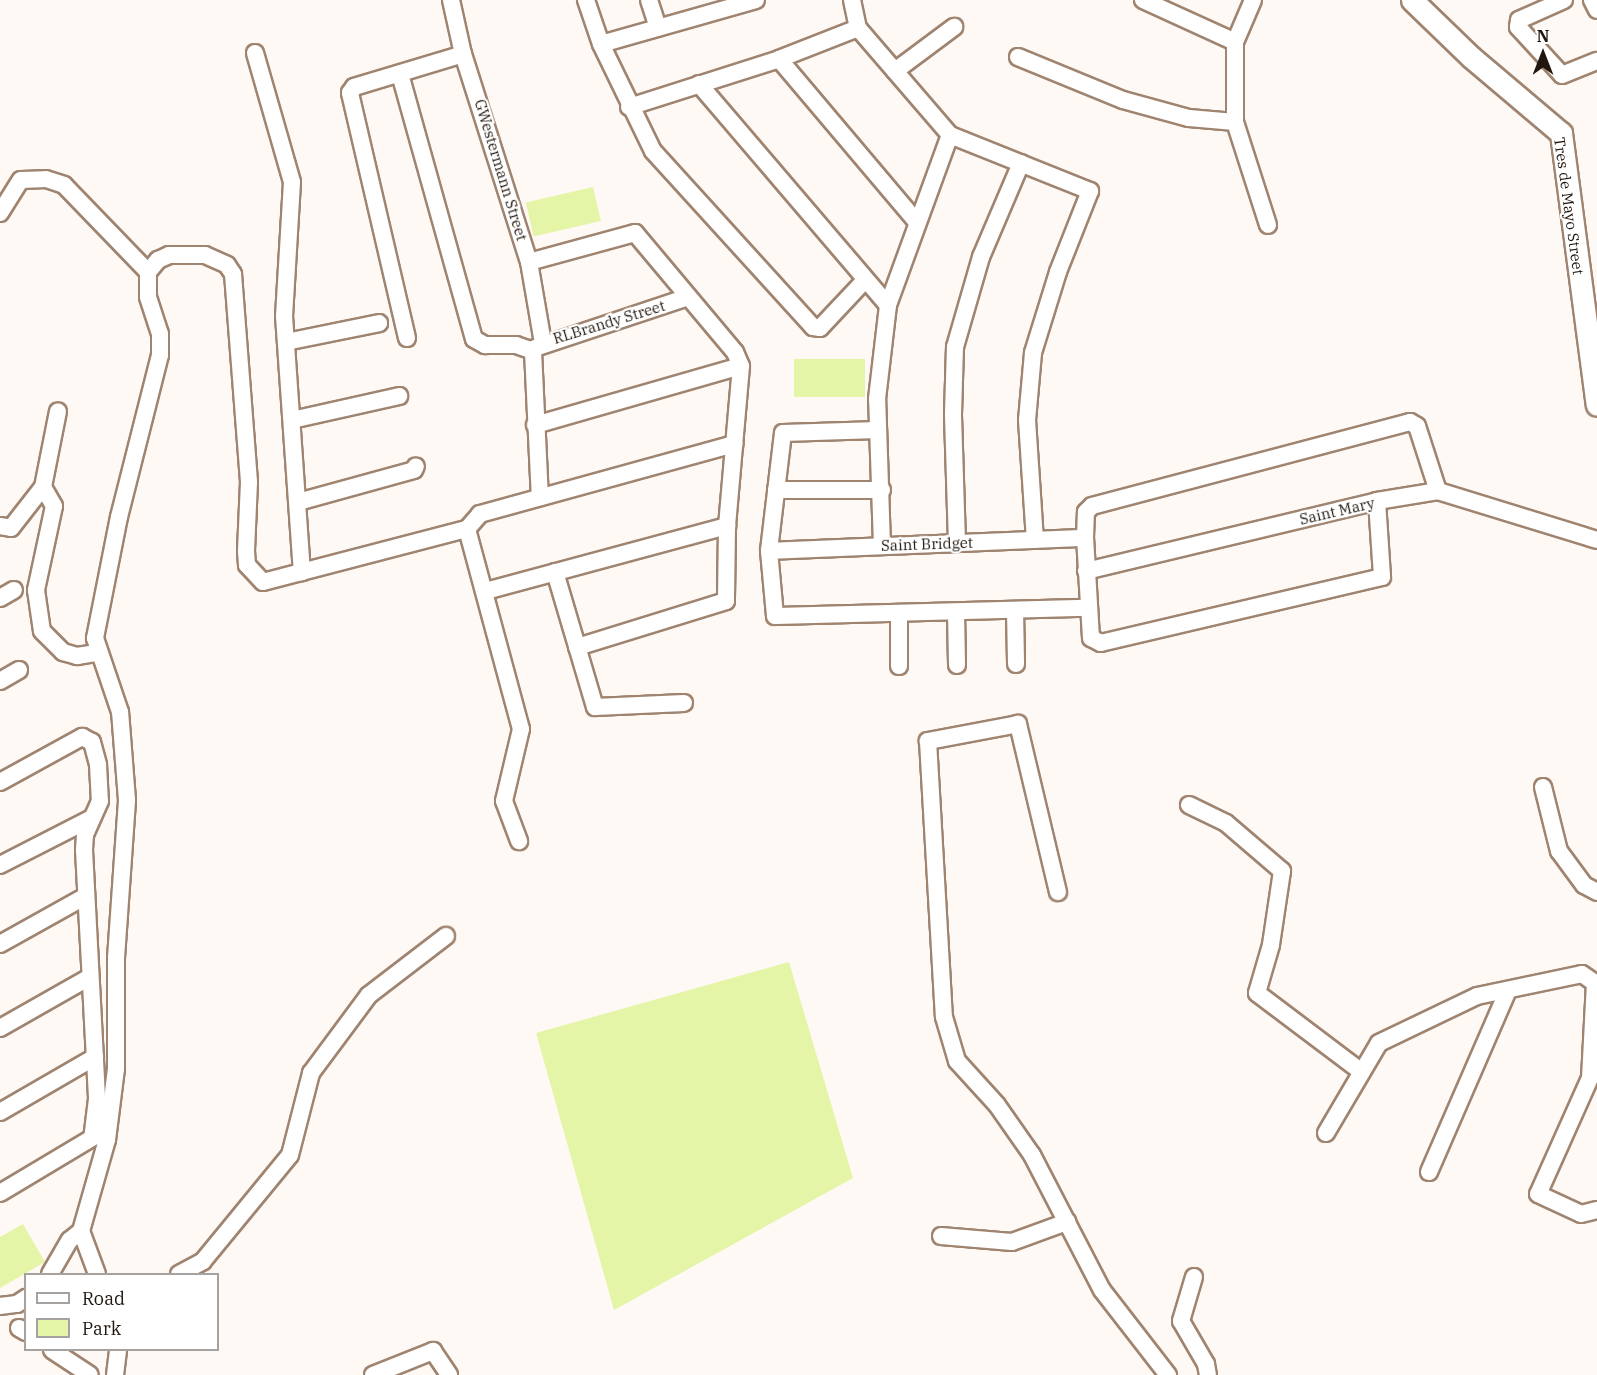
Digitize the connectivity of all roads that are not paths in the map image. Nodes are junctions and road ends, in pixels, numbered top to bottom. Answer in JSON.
{"nodes":[{"id":1,"x":451,"y":0,"type":"edge"},
{"id":2,"x":586,"y":0,"type":"edge"},
{"id":3,"x":650,"y":0,"type":"edge"},
{"id":4,"x":756,"y":0,"type":"edge"},
{"id":5,"x":853,"y":0,"type":"edge"},
{"id":6,"x":1143,"y":0,"type":"edge"},
{"id":7,"x":1253,"y":0,"type":"edge"},
{"id":8,"x":1412,"y":0,"type":"edge"},
{"id":9,"x":1564,"y":0,"type":"edge"},
{"id":10,"x":1592,"y":0,"type":"edge"},
{"id":11,"x":712,"y":6,"type":"edge"},
{"id":12,"x":1597,"y":10,"type":"edge"},
{"id":13,"x":954,"y":27,"type":"dead end"},
{"id":14,"x":658,"y":28,"type":"junction"},
{"id":15,"x":858,"y":28,"type":"junction"},
{"id":16,"x":1235,"y":42,"type":"junction"},
{"id":17,"x":601,"y":44,"type":"junction"},
{"id":18,"x":255,"y":53,"type":"dead end"},
{"id":19,"x":463,"y":54,"type":"junction"},
{"id":20,"x":1018,"y":57,"type":"dead end"},
{"id":21,"x":779,"y":59,"type":"junction"},
{"id":22,"x":1597,"y":62,"type":"edge"},
{"id":23,"x":895,"y":71,"type":"junction"},
{"id":24,"x":400,"y":74,"type":"junction"},
{"id":25,"x":699,"y":84,"type":"junction"},
{"id":26,"x":629,"y":107,"type":"junction"},
{"id":27,"x":1235,"y":122,"type":"junction"},
{"id":28,"x":950,"y":135,"type":"junction"},
{"id":29,"x":1021,"y":163,"type":"junction"},
{"id":30,"x":0,"y":213,"type":"edge"},
{"id":31,"x":916,"y":221,"type":"junction"},
{"id":32,"x":1269,"y":225,"type":"dead end"},
{"id":33,"x":529,"y":262,"type":"junction"},
{"id":34,"x":148,"y":272,"type":"junction"},
{"id":35,"x":865,"y":280,"type":"junction"},
{"id":36,"x":688,"y":297,"type":"junction"},
{"id":37,"x":888,"y":305,"type":"junction"},
{"id":38,"x":379,"y":323,"type":"dead end"},
{"id":39,"x":407,"y":338,"type":"dead end"},
{"id":40,"x":286,"y":342,"type":"junction"},
{"id":41,"x":538,"y":347,"type":"junction"},
{"id":42,"x":741,"y":366,"type":"junction"},
{"id":43,"x":1595,"y":371,"type":"edge"},
{"id":44,"x":399,"y":396,"type":"dead end"},
{"id":45,"x":1597,"y":405,"type":"edge"},
{"id":46,"x":58,"y":411,"type":"dead end"},
{"id":47,"x":292,"y":420,"type":"junction"},
{"id":48,"x":535,"y":425,"type":"junction"},
{"id":49,"x":878,"y":430,"type":"junction"},
{"id":50,"x":735,"y":444,"type":"junction"},
{"id":51,"x":416,"y":466,"type":"dead end"},
{"id":52,"x":43,"y":487,"type":"junction"},
{"id":53,"x":776,"y":490,"type":"junction"},
{"id":54,"x":882,"y":490,"type":"junction"},
{"id":55,"x":1438,"y":491,"type":"junction"},
{"id":56,"x":540,"y":498,"type":"junction"},
{"id":57,"x":1377,"y":501,"type":"junction"},
{"id":58,"x":298,"y":502,"type":"junction"},
{"id":59,"x":727,"y":525,"type":"junction"},
{"id":60,"x":0,"y":526,"type":"edge"},
{"id":61,"x":467,"y":529,"type":"junction"},
{"id":62,"x":1085,"y":538,"type":"junction"},
{"id":63,"x":1592,"y":539,"type":"edge"},
{"id":64,"x":1035,"y":540,"type":"junction"},
{"id":65,"x":957,"y":543,"type":"junction"},
{"id":66,"x":882,"y":546,"type":"junction"},
{"id":67,"x":769,"y":551,"type":"junction"},
{"id":68,"x":1086,"y":571,"type":"junction"},
{"id":69,"x":302,"y":572,"type":"junction"},
{"id":70,"x":555,"y":572,"type":"junction"},
{"id":71,"x":486,"y":591,"type":"junction"},
{"id":72,"x":1088,"y":608,"type":"junction"},
{"id":73,"x":1015,"y":610,"type":"junction"},
{"id":74,"x":956,"y":612,"type":"junction"},
{"id":75,"x":899,"y":615,"type":"junction"},
{"id":76,"x":577,"y":647,"type":"junction"},
{"id":77,"x":98,"y":653,"type":"junction"},
{"id":78,"x":1016,"y":664,"type":"dead end"},
{"id":79,"x":957,"y":665,"type":"dead end"},
{"id":80,"x":899,"y":666,"type":"dead end"},
{"id":81,"x":19,"y":670,"type":"dead end"},
{"id":82,"x":0,"y":681,"type":"edge"},
{"id":83,"x":684,"y":703,"type":"dead end"},
{"id":84,"x":0,"y":783,"type":"edge"},
{"id":85,"x":1543,"y":787,"type":"dead end"},
{"id":86,"x":1189,"y":805,"type":"dead end"},
{"id":87,"x":92,"y":818,"type":"junction"},
{"id":88,"x":519,"y":841,"type":"dead end"},
{"id":89,"x":0,"y":865,"type":"edge"},
{"id":90,"x":1058,"y":892,"type":"dead end"},
{"id":91,"x":1597,"y":892,"type":"edge"},
{"id":92,"x":86,"y":896,"type":"junction"},
{"id":93,"x":446,"y":936,"type":"dead end"},
{"id":94,"x":0,"y":944,"type":"edge"},
{"id":95,"x":88,"y":978,"type":"junction"},
{"id":96,"x":1508,"y":990,"type":"junction"},
{"id":97,"x":0,"y":1028,"type":"edge"},
{"id":98,"x":95,"y":1057,"type":"junction"},
{"id":99,"x":1362,"y":1072,"type":"junction"},
{"id":100,"x":1594,"y":1078,"type":"edge"},
{"id":101,"x":0,"y":1112,"type":"edge"},
{"id":102,"x":1326,"y":1132,"type":"dead end"},
{"id":103,"x":1429,"y":1172,"type":"dead end"},
{"id":104,"x":0,"y":1194,"type":"edge"},
{"id":105,"x":1597,"y":1210,"type":"edge"},
{"id":106,"x":1067,"y":1222,"type":"junction"},
{"id":107,"x":81,"y":1231,"type":"junction"},
{"id":108,"x":941,"y":1236,"type":"dead end"},
{"id":109,"x":51,"y":1273,"type":"edge"},
{"id":110,"x":97,"y":1273,"type":"edge"},
{"id":111,"x":182,"y":1273,"type":"edge"},
{"id":112,"x":1194,"y":1277,"type":"dead end"},
{"id":113,"x":24,"y":1299,"type":"edge"},
{"id":114,"x":0,"y":1306,"type":"edge"},
{"id":115,"x":54,"y":1351,"type":"edge"},
{"id":116,"x":118,"y":1351,"type":"edge"},
{"id":117,"x":394,"y":1372,"type":"edge"},
{"id":118,"x":90,"y":1375,"type":"edge"},
{"id":119,"x":115,"y":1375,"type":"edge"},
{"id":120,"x":373,"y":1375,"type":"edge"},
{"id":121,"x":448,"y":1375,"type":"edge"},
{"id":122,"x":1168,"y":1375,"type":"edge"},
{"id":123,"x":1208,"y":1375,"type":"edge"}],
"edges":[{"from":1,"to":19,"type":"street","name":"GWestermann Street"},
{"from":2,"to":17,"type":"street"},
{"from":3,"to":14,"type":"street"},
{"from":4,"to":11,"type":"street"},
{"from":5,"to":15,"type":"street"},
{"from":6,"to":16,"type":"street"},
{"from":7,"to":16,"type":"street"},
{"from":8,"to":43,"type":"street","name":"Tres de Mayo Street"},
{"from":9,"to":22,"type":"street"},
{"from":10,"to":12,"type":"street"},
{"from":11,"to":14,"type":"street"},
{"from":13,"to":23,"type":"street"},
{"from":14,"to":17,"type":"street"},
{"from":15,"to":21,"type":"street"},
{"from":15,"to":23,"type":"street"},
{"from":16,"to":27,"type":"street"},
{"from":17,"to":26,"type":"street"},
{"from":18,"to":40,"type":"street"},
{"from":19,"to":24,"type":"street"},
{"from":19,"to":33,"type":"street","name":"GWestermann Street"},
{"from":20,"to":27,"type":"street"},
{"from":21,"to":25,"type":"street"},
{"from":21,"to":31,"type":"street"},
{"from":23,"to":28,"type":"street"},
{"from":24,"to":39,"type":"street"},
{"from":24,"to":41,"type":"street"},
{"from":25,"to":26,"type":"street"},
{"from":25,"to":35,"type":"street"},
{"from":26,"to":35,"type":"street"},
{"from":27,"to":32,"type":"street"},
{"from":28,"to":29,"type":"street"},
{"from":28,"to":31,"type":"street"},
{"from":29,"to":64,"type":"street"},
{"from":29,"to":65,"type":"street"},
{"from":30,"to":34,"type":"street"},
{"from":31,"to":37,"type":"street"},
{"from":33,"to":36,"type":"street"},
{"from":33,"to":41,"type":"street","name":"GWestermann Street"},
{"from":34,"to":69,"type":"street"},
{"from":34,"to":77,"type":"street"},
{"from":35,"to":37,"type":"street"},
{"from":36,"to":41,"type":"street","name":"RLBrandy Street"},
{"from":36,"to":42,"type":"street"},
{"from":37,"to":49,"type":"street"},
{"from":38,"to":40,"type":"street"},
{"from":40,"to":47,"type":"street"},
{"from":41,"to":48,"type":"street","name":"GWestermann Street"},
{"from":42,"to":48,"type":"street"},
{"from":42,"to":50,"type":"street"},
{"from":43,"to":45,"type":"street","name":"Tres de Mayo Street"},
{"from":44,"to":47,"type":"street"},
{"from":46,"to":52,"type":"street"},
{"from":47,"to":58,"type":"street"},
{"from":48,"to":56,"type":"street","name":"GWestermann Street"},
{"from":49,"to":53,"type":"street"},
{"from":49,"to":54,"type":"street"},
{"from":50,"to":56,"type":"street"},
{"from":50,"to":59,"type":"street"},
{"from":51,"to":58,"type":"street"},
{"from":52,"to":60,"type":"street"},
{"from":52,"to":77,"type":"street"},
{"from":53,"to":54,"type":"street"},
{"from":53,"to":67,"type":"street"},
{"from":54,"to":66,"type":"street"},
{"from":55,"to":57,"type":"street","name":"Saint Mary"},
{"from":55,"to":62,"type":"street"},
{"from":55,"to":63,"type":"street","name":"Saint Mary"},
{"from":56,"to":61,"type":"street"},
{"from":57,"to":68,"type":"street","name":"Saint Mary"},
{"from":57,"to":72,"type":"street"},
{"from":58,"to":69,"type":"street"},
{"from":59,"to":70,"type":"street"},
{"from":59,"to":76,"type":"street"},
{"from":61,"to":69,"type":"street"},
{"from":61,"to":71,"type":"street"},
{"from":62,"to":64,"type":"street","name":"Saint Bridget"},
{"from":62,"to":68,"type":"street"},
{"from":64,"to":65,"type":"street","name":"Saint Bridget"},
{"from":65,"to":66,"type":"street","name":"Saint Bridget"},
{"from":66,"to":67,"type":"street","name":"Saint Bridget"},
{"from":67,"to":75,"type":"street"},
{"from":68,"to":72,"type":"street"},
{"from":70,"to":71,"type":"street"},
{"from":70,"to":76,"type":"street"},
{"from":71,"to":88,"type":"street"},
{"from":72,"to":73,"type":"street"},
{"from":73,"to":74,"type":"street"},
{"from":73,"to":78,"type":"street"},
{"from":74,"to":75,"type":"street"},
{"from":74,"to":79,"type":"street"},
{"from":75,"to":80,"type":"street"},
{"from":76,"to":83,"type":"street"},
{"from":77,"to":107,"type":"street"},
{"from":81,"to":82,"type":"street"},
{"from":84,"to":87,"type":"street"},
{"from":85,"to":91,"type":"street"},
{"from":86,"to":99,"type":"street"},
{"from":87,"to":89,"type":"street"},
{"from":87,"to":92,"type":"street"},
{"from":90,"to":106,"type":"street"},
{"from":92,"to":94,"type":"street"},
{"from":92,"to":95,"type":"street"},
{"from":93,"to":111,"type":"street"},
{"from":95,"to":97,"type":"street"},
{"from":95,"to":98,"type":"street"},
{"from":96,"to":99,"type":"street"},
{"from":96,"to":100,"type":"street"},
{"from":96,"to":103,"type":"street"},
{"from":98,"to":101,"type":"street"},
{"from":98,"to":104,"type":"street"},
{"from":99,"to":102,"type":"street"},
{"from":100,"to":105,"type":"street"},
{"from":106,"to":108,"type":"street"},
{"from":106,"to":122,"type":"street"},
{"from":107,"to":109,"type":"street"},
{"from":107,"to":110,"type":"street"},
{"from":112,"to":123,"type":"street"},
{"from":113,"to":114,"type":"street"},
{"from":115,"to":118,"type":"street"},
{"from":116,"to":119,"type":"street"},
{"from":117,"to":120,"type":"street"},
{"from":117,"to":121,"type":"street"}]}
